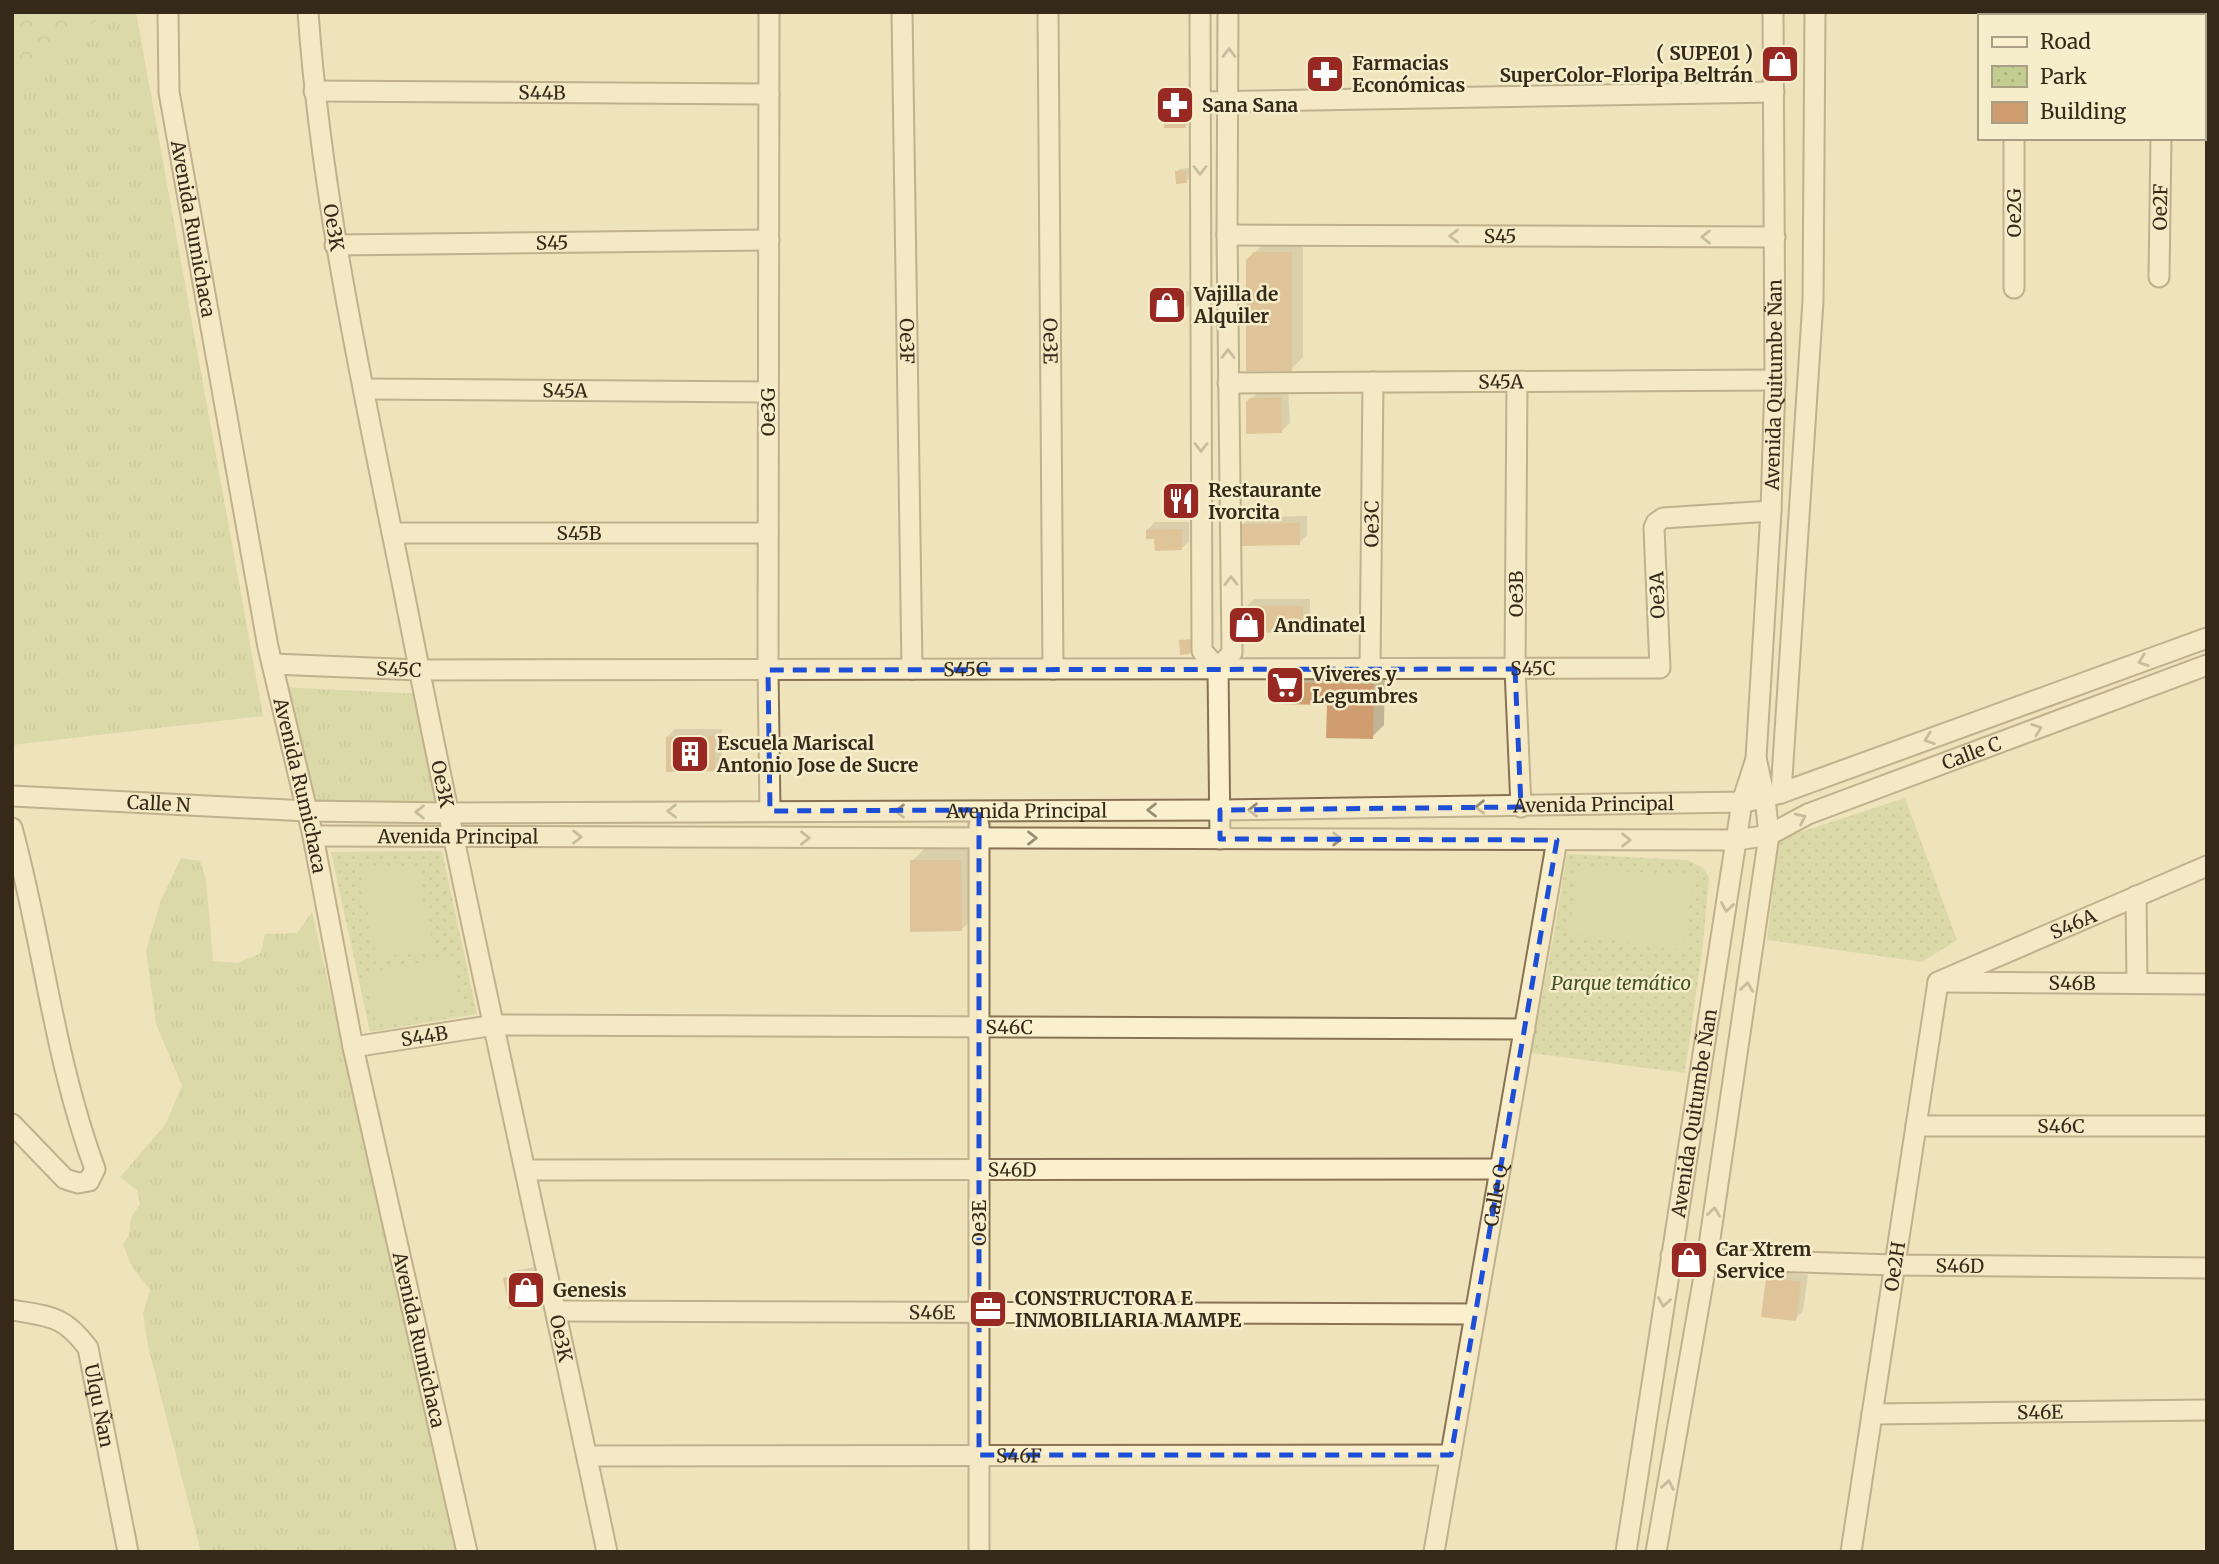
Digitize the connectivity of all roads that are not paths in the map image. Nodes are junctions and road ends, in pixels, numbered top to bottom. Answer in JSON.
{"nodes":[{"id":1,"x":168,"y":12,"type":"edge"},
{"id":2,"x":308,"y":12,"type":"edge"},
{"id":3,"x":769,"y":12,"type":"edge"},
{"id":4,"x":902,"y":12,"type":"edge"},
{"id":5,"x":1048,"y":12,"type":"edge"},
{"id":6,"x":1200,"y":12,"type":"edge"},
{"id":7,"x":1228,"y":12,"type":"edge"},
{"id":8,"x":1773,"y":12,"type":"edge"},
{"id":9,"x":1815,"y":12,"type":"edge"},
{"id":10,"x":314,"y":91,"type":"junction"},
{"id":11,"x":1773,"y":92,"type":"junction"},
{"id":12,"x":769,"y":94,"type":"junction"},
{"id":13,"x":1200,"y":102,"type":"junction"},
{"id":14,"x":1229,"y":102,"type":"junction"},
{"id":15,"x":2014,"y":140,"type":"edge"},
{"id":16,"x":2161,"y":140,"type":"edge"},
{"id":17,"x":1227,"y":235,"type":"junction"},
{"id":18,"x":1774,"y":237,"type":"junction"},
{"id":19,"x":769,"y":240,"type":"junction"},
{"id":20,"x":335,"y":245,"type":"junction"},
{"id":21,"x":2159,"y":277,"type":"dead end"},
{"id":22,"x":2014,"y":288,"type":"dead end"},
{"id":23,"x":1774,"y":380,"type":"junction"},
{"id":24,"x":1373,"y":382,"type":"junction"},
{"id":25,"x":1517,"y":382,"type":"junction"},
{"id":26,"x":1228,"y":383,"type":"junction"},
{"id":27,"x":363,"y":389,"type":"junction"},
{"id":28,"x":768,"y":391,"type":"junction"},
{"id":29,"x":1770,"y":511,"type":"junction"},
{"id":30,"x":392,"y":533,"type":"junction"},
{"id":31,"x":768,"y":533,"type":"junction"},
{"id":32,"x":2207,"y":638,"type":"edge"},
{"id":33,"x":273,"y":664,"type":"junction"},
{"id":34,"x":2207,"y":665,"type":"edge"},
{"id":35,"x":1218,"y":668,"type":"junction"},
{"id":36,"x":1370,"y":668,"type":"junction"},
{"id":37,"x":1515,"y":668,"type":"junction"},
{"id":38,"x":1660,"y":668,"type":"joint"},
{"id":39,"x":912,"y":669,"type":"junction"},
{"id":40,"x":1053,"y":669,"type":"junction"},
{"id":41,"x":419,"y":670,"type":"junction"},
{"id":42,"x":768,"y":670,"type":"junction"},
{"id":43,"x":1756,"y":758,"type":"junction"},
{"id":44,"x":1773,"y":795,"type":"junction"},
{"id":45,"x":12,"y":796,"type":"edge"},
{"id":46,"x":1743,"y":802,"type":"junction"},
{"id":47,"x":1521,"y":807,"type":"junction"},
{"id":48,"x":979,"y":810,"type":"junction"},
{"id":49,"x":1220,"y":810,"type":"junction"},
{"id":50,"x":307,"y":811,"type":"junction"},
{"id":51,"x":770,"y":811,"type":"junction"},
{"id":52,"x":449,"y":813,"type":"junction"},
{"id":53,"x":12,"y":828,"type":"edge"},
{"id":54,"x":1769,"y":835,"type":"junction"},
{"id":55,"x":313,"y":836,"type":"junction"},
{"id":56,"x":455,"y":837,"type":"junction"},
{"id":57,"x":979,"y":838,"type":"junction"},
{"id":58,"x":1220,"y":839,"type":"junction"},
{"id":59,"x":1558,"y":840,"type":"junction"},
{"id":60,"x":1738,"y":840,"type":"junction"},
{"id":61,"x":2207,"y":866,"type":"edge"},
{"id":62,"x":2136,"y":896,"type":"junction"},
{"id":63,"x":1938,"y":982,"type":"junction"},
{"id":64,"x":2137,"y":983,"type":"junction"},
{"id":65,"x":2207,"y":984,"type":"edge"},
{"id":66,"x":495,"y":1026,"type":"junction"},
{"id":67,"x":979,"y":1027,"type":"junction"},
{"id":68,"x":1525,"y":1029,"type":"junction"},
{"id":69,"x":353,"y":1047,"type":"junction"},
{"id":70,"x":12,"y":1124,"type":"edge"},
{"id":71,"x":1916,"y":1126,"type":"junction"},
{"id":72,"x":2207,"y":1126,"type":"edge"},
{"id":73,"x":979,"y":1169,"type":"junction"},
{"id":74,"x":1500,"y":1169,"type":"junction"},
{"id":75,"x":526,"y":1170,"type":"junction"},
{"id":76,"x":1671,"y":1255,"type":"junction"},
{"id":77,"x":1707,"y":1259,"type":"junction"},
{"id":78,"x":1894,"y":1265,"type":"junction"},
{"id":79,"x":2207,"y":1268,"type":"edge"},
{"id":80,"x":12,"y":1310,"type":"edge"},
{"id":81,"x":556,"y":1311,"type":"junction"},
{"id":82,"x":979,"y":1312,"type":"junction"},
{"id":83,"x":1475,"y":1314,"type":"junction"},
{"id":84,"x":2207,"y":1410,"type":"edge"},
{"id":85,"x":1872,"y":1414,"type":"junction"},
{"id":86,"x":979,"y":1455,"type":"junction"},
{"id":87,"x":1451,"y":1455,"type":"junction"},
{"id":88,"x":587,"y":1456,"type":"junction"},
{"id":89,"x":128,"y":1552,"type":"edge"},
{"id":90,"x":467,"y":1552,"type":"edge"},
{"id":91,"x":607,"y":1552,"type":"edge"},
{"id":92,"x":979,"y":1552,"type":"edge"},
{"id":93,"x":1434,"y":1552,"type":"edge"},
{"id":94,"x":1626,"y":1552,"type":"edge"},
{"id":95,"x":1656,"y":1552,"type":"edge"},
{"id":96,"x":1851,"y":1552,"type":"edge"}],
"edges":[{"from":1,"to":33,"type":"street","name":"Avenida Rumichaca"},
{"from":2,"to":10,"type":"street","name":"Oe3K"},
{"from":3,"to":12,"type":"street","name":"Oe3G"},
{"from":4,"to":39,"type":"street","name":"Oe3F"},
{"from":5,"to":40,"type":"street","name":"Oe3E"},
{"from":6,"to":13,"type":"street"},
{"from":14,"to":7,"type":"street","one_way":true},
{"from":8,"to":11,"type":"street","name":"Avenida Quitumbe Ñan"},
{"from":9,"to":44,"type":"street"},
{"from":10,"to":12,"type":"street","name":"S44B"},
{"from":10,"to":20,"type":"street","name":"Oe3K"},
{"from":11,"to":14,"type":"street"},
{"from":11,"to":18,"type":"street","name":"Avenida Quitumbe Ñan"},
{"from":12,"to":19,"type":"street","name":"Oe3G"},
{"from":13,"to":14,"type":"street"},
{"from":13,"to":35,"type":"street","one_way":true},
{"from":14,"to":17,"type":"street"},
{"from":15,"to":22,"type":"street","name":"Oe2G"},
{"from":16,"to":21,"type":"street","name":"Oe2F"},
{"from":18,"to":17,"type":"street","name":"S45","one_way":true},
{"from":26,"to":17,"type":"street","one_way":true},
{"from":18,"to":23,"type":"street","name":"Avenida Quitumbe Ñan"},
{"from":19,"to":20,"type":"street","name":"S45"},
{"from":19,"to":28,"type":"street","name":"Oe3G"},
{"from":20,"to":27,"type":"street","name":"Oe3K"},
{"from":23,"to":25,"type":"street","name":"S45A"},
{"from":23,"to":29,"type":"street","name":"Avenida Quitumbe Ñan"},
{"from":24,"to":25,"type":"street","name":"S45A"},
{"from":24,"to":26,"type":"street","name":"S45A"},
{"from":24,"to":36,"type":"street","name":"Oe3C"},
{"from":25,"to":37,"type":"street","name":"Oe3B"},
{"from":35,"to":26,"type":"street","one_way":true},
{"from":27,"to":28,"type":"street","name":"S45A"},
{"from":27,"to":30,"type":"street","name":"Oe3K"},
{"from":28,"to":31,"type":"street","name":"Oe3G"},
{"from":29,"to":38,"type":"street","name":"Oe3A"},
{"from":29,"to":43,"type":"street","name":"Avenida Quitumbe Ñan"},
{"from":30,"to":31,"type":"street","name":"S45B"},
{"from":30,"to":41,"type":"street","name":"Oe3K"},
{"from":31,"to":42,"type":"street","name":"Oe3G"},
{"from":32,"to":44,"type":"street","name":"Calle C","one_way":true},
{"from":33,"to":41,"type":"street","name":"S45C"},
{"from":33,"to":50,"type":"street","name":"Avenida Rumichaca"},
{"from":54,"to":34,"type":"street","name":"Calle C","one_way":true},
{"from":35,"to":36,"type":"street","name":"S45C"},
{"from":35,"to":40,"type":"street","name":"S45C"},
{"from":35,"to":49,"type":"street"},
{"from":36,"to":37,"type":"street","name":"S45C"},
{"from":37,"to":38,"type":"street","name":"S45C"},
{"from":37,"to":47,"type":"street","name":"Oe3B"},
{"from":39,"to":40,"type":"street","name":"S45C"},
{"from":39,"to":42,"type":"street","name":"S45C"},
{"from":41,"to":42,"type":"street","name":"S45C"},
{"from":41,"to":52,"type":"street","name":"Oe3K"},
{"from":42,"to":51,"type":"street","name":"Oe3G"},
{"from":43,"to":44,"type":"street","name":"Avenida Quitumbe Ñan"},
{"from":43,"to":46,"type":"street","name":"Avenida Quitumbe Ñan"},
{"from":44,"to":46,"type":"street","name":"Calle C"},
{"from":44,"to":54,"type":"street","name":"Avenida Quitumbe Ñan"},
{"from":45,"to":50,"type":"street","name":"Calle N"},
{"from":46,"to":47,"type":"street","name":"Avenida Principal"},
{"from":46,"to":60,"type":"street","name":"Avenida Quitumbe Ñan"},
{"from":47,"to":49,"type":"street","name":"Avenida Principal","one_way":true},
{"from":49,"to":48,"type":"street","name":"Avenida Principal","one_way":true},
{"from":48,"to":51,"type":"street","name":"Avenida Principal","one_way":true},
{"from":48,"to":57,"type":"street","name":"Oe3E"},
{"from":49,"to":58,"type":"street"},
{"from":52,"to":50,"type":"street","name":"Avenida Principal","one_way":true},
{"from":50,"to":55,"type":"street","name":"Avenida Rumichaca"},
{"from":51,"to":52,"type":"street","name":"Avenida Principal","one_way":true},
{"from":52,"to":56,"type":"street","name":"Oe3K"},
{"from":53,"to":70,"type":"street"},
{"from":54,"to":60,"type":"street","name":"Calle C"},
{"from":77,"to":54,"type":"street","name":"Avenida Quitumbe Ñan","one_way":true},
{"from":55,"to":56,"type":"street","name":"Avenida Principal"},
{"from":55,"to":69,"type":"street","name":"Avenida Rumichaca"},
{"from":56,"to":57,"type":"street","name":"Avenida Principal","one_way":true},
{"from":56,"to":66,"type":"street","name":"Oe3K"},
{"from":57,"to":58,"type":"street","name":"Avenida Principal","one_way":true},
{"from":57,"to":67,"type":"street","name":"Oe3E"},
{"from":58,"to":59,"type":"street","name":"Avenida Principal","one_way":true},
{"from":59,"to":60,"type":"street","name":"Avenida Principal","one_way":true},
{"from":59,"to":68,"type":"street","name":"Calle Q"},
{"from":60,"to":76,"type":"street","name":"Avenida Quitumbe Ñan","one_way":true},
{"from":61,"to":62,"type":"street","name":"S46A"},
{"from":62,"to":63,"type":"street","name":"S46A"},
{"from":62,"to":64,"type":"street"},
{"from":63,"to":64,"type":"street","name":"S46B"},
{"from":63,"to":71,"type":"street","name":"Oe2H"},
{"from":64,"to":65,"type":"street","name":"S46B"},
{"from":66,"to":67,"type":"street","name":"S46C"},
{"from":66,"to":69,"type":"street","name":"S44B"},
{"from":66,"to":75,"type":"street","name":"Oe3K"},
{"from":67,"to":68,"type":"street","name":"S46C"},
{"from":67,"to":73,"type":"street","name":"Oe3E"},
{"from":68,"to":74,"type":"street","name":"Calle Q"},
{"from":69,"to":90,"type":"street","name":"Avenida Rumichaca"},
{"from":71,"to":72,"type":"street","name":"S46C"},
{"from":71,"to":78,"type":"street","name":"Oe2H"},
{"from":73,"to":74,"type":"street","name":"S46D"},
{"from":73,"to":75,"type":"street","name":"S46D"},
{"from":73,"to":82,"type":"street","name":"Oe3E"},
{"from":74,"to":83,"type":"street","name":"Calle Q"},
{"from":75,"to":81,"type":"street","name":"Oe3K"},
{"from":76,"to":77,"type":"street","name":"S46D"},
{"from":76,"to":94,"type":"street","name":"Avenida Quitumbe Ñan","one_way":true},
{"from":77,"to":78,"type":"street","name":"S46D"},
{"from":95,"to":77,"type":"street","name":"Avenida Quitumbe Ñan","one_way":true},
{"from":78,"to":79,"type":"street","name":"S46D"},
{"from":78,"to":85,"type":"street","name":"Oe2H"},
{"from":80,"to":89,"type":"street","name":"Ulqu Ñan"},
{"from":81,"to":82,"type":"street","name":"S46E"},
{"from":81,"to":88,"type":"street","name":"Oe3K"},
{"from":82,"to":83,"type":"street","name":"S46E"},
{"from":82,"to":86,"type":"street","name":"Oe3E"},
{"from":83,"to":87,"type":"street","name":"Calle Q"},
{"from":84,"to":85,"type":"street","name":"S46E"},
{"from":85,"to":96,"type":"street","name":"Oe2H"},
{"from":86,"to":87,"type":"street","name":"S46F"},
{"from":86,"to":88,"type":"street","name":"S46F"},
{"from":86,"to":92,"type":"street","name":"Oe3E"},
{"from":87,"to":93,"type":"street","name":"Calle Q"},
{"from":88,"to":91,"type":"street","name":"Oe3K"}]}
